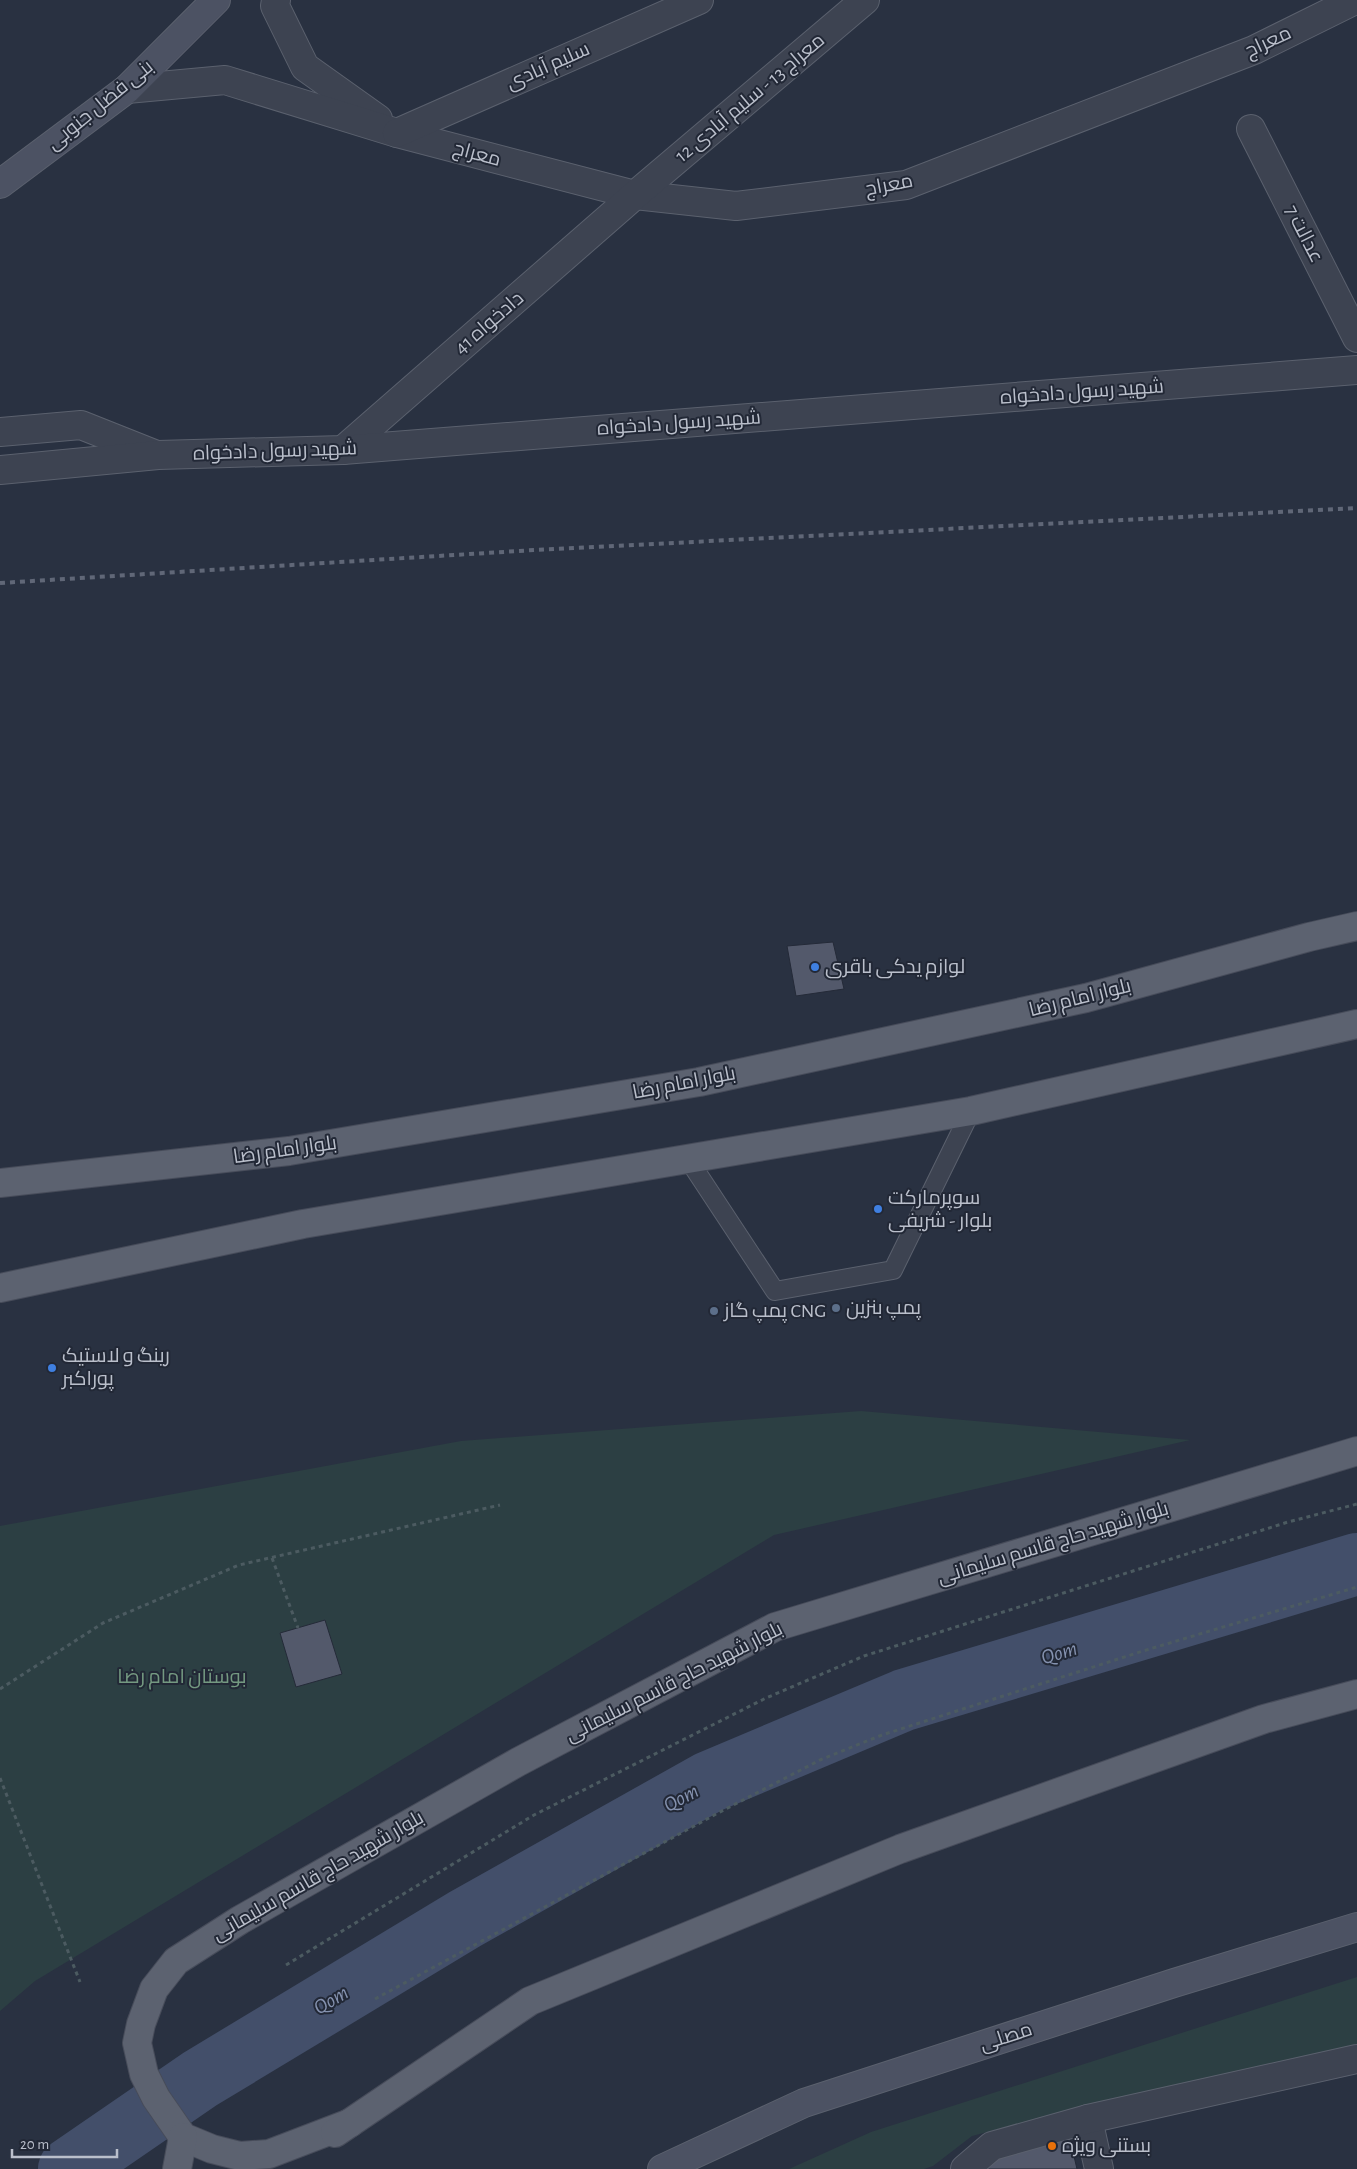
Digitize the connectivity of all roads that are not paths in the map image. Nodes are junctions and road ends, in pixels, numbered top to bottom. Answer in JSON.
{"nodes":[{"id":1,"x":216,"y":0,"type":"edge"},
{"id":2,"x":276,"y":0,"type":"edge"},
{"id":3,"x":699,"y":0,"type":"edge"},
{"id":4,"x":865,"y":0,"type":"edge"},
{"id":5,"x":1355,"y":0,"type":"edge"},
{"id":6,"x":128,"y":89,"type":"junction"},
{"id":7,"x":1251,"y":129,"type":"dead end"},
{"id":8,"x":397,"y":132,"type":"junction"},
{"id":9,"x":0,"y":184,"type":"edge"},
{"id":10,"x":635,"y":195,"type":"junction"},
{"id":11,"x":1357,"y":338,"type":"edge"},
{"id":12,"x":1357,"y":370,"type":"edge"},
{"id":13,"x":0,"y":432,"type":"edge"},
{"id":14,"x":343,"y":450,"type":"junction"},
{"id":15,"x":158,"y":456,"type":"junction"},
{"id":16,"x":0,"y":470,"type":"edge"},
{"id":17,"x":1357,"y":926,"type":"edge"},
{"id":18,"x":1357,"y":1024,"type":"edge"},
{"id":19,"x":971,"y":1111,"type":"junction"},
{"id":20,"x":688,"y":1159,"type":"junction"},
{"id":21,"x":0,"y":1183,"type":"edge"},
{"id":22,"x":0,"y":1288,"type":"edge"},
{"id":23,"x":1357,"y":1451,"type":"edge"},
{"id":24,"x":1357,"y":1694,"type":"edge"},
{"id":25,"x":1357,"y":1927,"type":"edge"},
{"id":26,"x":1357,"y":2059,"type":"edge"},
{"id":27,"x":1088,"y":2119,"type":"junction"},
{"id":28,"x":350,"y":2123,"type":"junction"},
{"id":29,"x":183,"y":2137,"type":"junction"},
{"id":30,"x":177,"y":2169,"type":"edge"},
{"id":31,"x":282,"y":2169,"type":"edge"},
{"id":32,"x":662,"y":2169,"type":"edge"},
{"id":33,"x":965,"y":2169,"type":"edge"},
{"id":34,"x":1099,"y":2169,"type":"edge"}],
"edges":[{"from":1,"to":6,"type":"main road","name":"بنی فضل جنوبی"},
{"from":2,"to":8,"type":"street","name":"معراج"},
{"from":3,"to":8,"type":"street","name":"سلیم آبادی"},
{"from":4,"to":10,"type":"street","name":"معراج 13 - سلیم آبادی 12"},
{"from":5,"to":10,"type":"street","name":"معراج"},
{"from":6,"to":8,"type":"street","name":"معراج"},
{"from":6,"to":9,"type":"main road","name":"بنی فضل جنوبی"},
{"from":7,"to":11,"type":"street","name":"عدالت 7"},
{"from":8,"to":10,"type":"street","name":"معراج"},
{"from":10,"to":14,"type":"street","name":"دادخواه 41"},
{"from":12,"to":14,"type":"street","name":"شهید رسول دادخواه"},
{"from":13,"to":15,"type":"street"},
{"from":14,"to":15,"type":"street","name":"شهید رسول دادخواه"},
{"from":15,"to":16,"type":"street","name":"شهید رسول دادخواه"},
{"from":17,"to":21,"type":"main road","name":"بلوار امام رضا"},
{"from":18,"to":19,"type":"main road"},
{"from":19,"to":20,"type":"main road"},
{"from":19,"to":20,"type":"lane"},
{"from":20,"to":22,"type":"main road"},
{"from":23,"to":29,"type":"main road","name":"بلوار شهید حاج قاسم سلیمانی"},
{"from":24,"to":28,"type":"main road"},
{"from":25,"to":32,"type":"main road","name":"مصلی"},
{"from":26,"to":27,"type":"street"},
{"from":27,"to":33,"type":"street"},
{"from":27,"to":34,"type":"street"},
{"from":28,"to":29,"type":"main road"},
{"from":28,"to":31,"type":"main road"},
{"from":29,"to":30,"type":"main road"}]}
